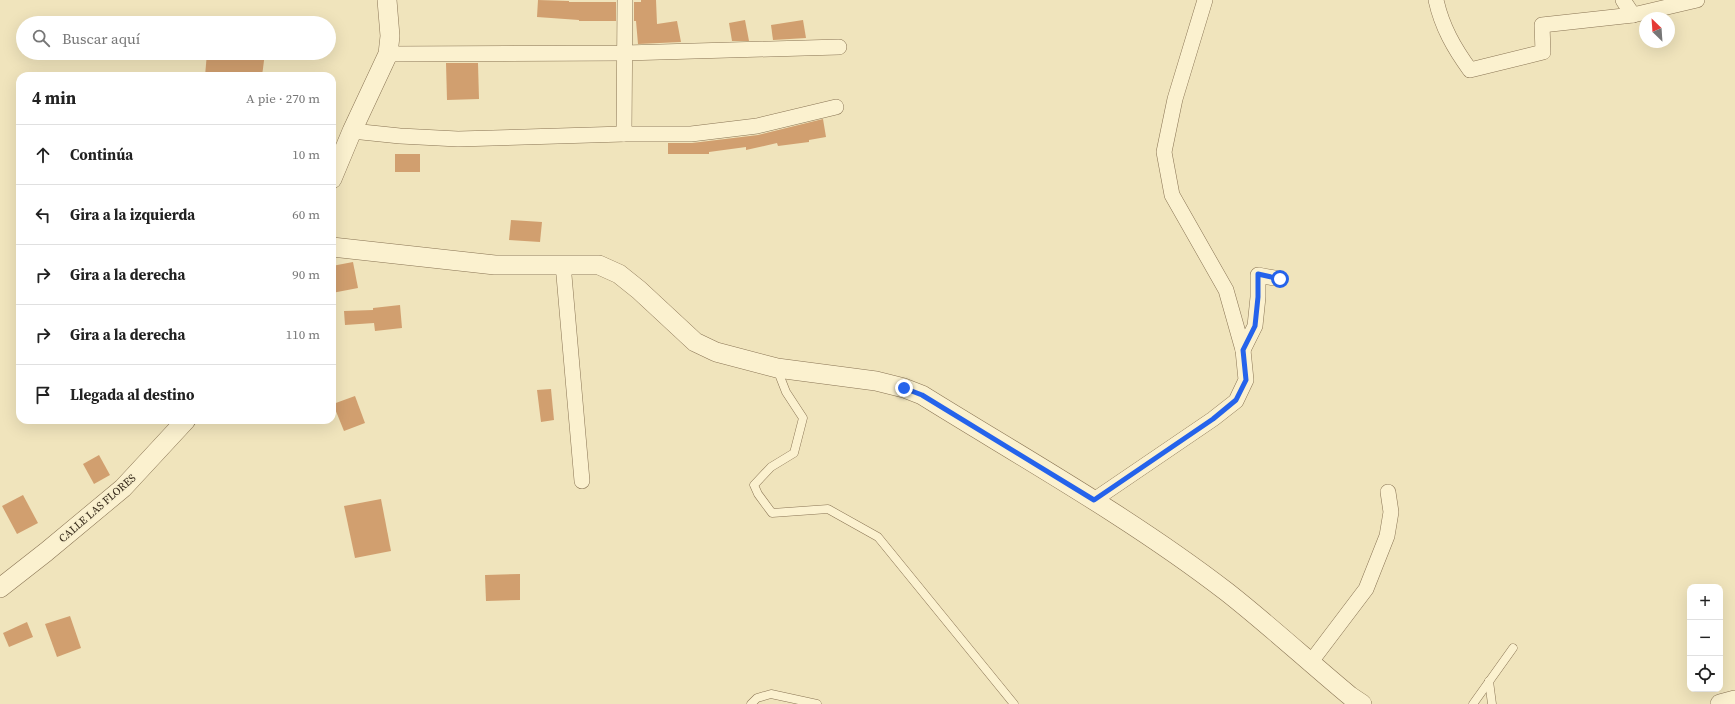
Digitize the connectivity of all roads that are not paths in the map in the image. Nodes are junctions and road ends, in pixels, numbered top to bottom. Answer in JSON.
{"nodes":[{"id":1,"x":387,"y":0,"type":"edge"},
{"id":2,"x":625,"y":0,"type":"edge"},
{"id":3,"x":1205,"y":0,"type":"edge"},
{"id":4,"x":1436,"y":0,"type":"edge"},
{"id":5,"x":1623,"y":0,"type":"edge"},
{"id":6,"x":1697,"y":0,"type":"edge"},
{"id":7,"x":1633,"y":15,"type":"junction"},
{"id":8,"x":839,"y":47,"type":"dead end"},
{"id":9,"x":625,"y":53,"type":"junction"},
{"id":10,"x":388,"y":54,"type":"junction"},
{"id":11,"x":836,"y":107,"type":"dead end"},
{"id":12,"x":352,"y":131,"type":"junction"},
{"id":13,"x":624,"y":134,"type":"junction"},
{"id":14,"x":336,"y":170,"type":"edge"},
{"id":15,"x":336,"y":247,"type":"edge"},
{"id":16,"x":563,"y":264,"type":"junction"},
{"id":17,"x":1280,"y":279,"type":"dead end"},
{"id":18,"x":1243,"y":350,"type":"junction"},
{"id":19,"x":777,"y":368,"type":"junction"},
{"id":20,"x":182,"y":424,"type":"edge"},
{"id":21,"x":582,"y":481,"type":"dead end"},
{"id":22,"x":1388,"y":492,"type":"dead end"},
{"id":23,"x":1094,"y":500,"type":"junction"},
{"id":24,"x":0,"y":588,"type":"edge"},
{"id":25,"x":1513,"y":648,"type":"dead end"},
{"id":26,"x":1310,"y":663,"type":"junction"},
{"id":27,"x":1490,"y":681,"type":"junction"},
{"id":28,"x":1735,"y":700,"type":"edge"},
{"id":29,"x":751,"y":704,"type":"edge"},
{"id":30,"x":817,"y":704,"type":"edge"},
{"id":31,"x":1014,"y":704,"type":"edge"},
{"id":32,"x":1362,"y":704,"type":"edge"},
{"id":33,"x":1474,"y":704,"type":"edge"},
{"id":34,"x":1492,"y":704,"type":"edge"},
{"id":35,"x":1720,"y":704,"type":"edge"}],
"edges":[{"from":1,"to":10,"type":"street"},
{"from":2,"to":9,"type":"street"},
{"from":3,"to":18,"type":"street"},
{"from":4,"to":7,"type":"street"},
{"from":5,"to":7,"type":"street"},
{"from":6,"to":7,"type":"street"},
{"from":8,"to":9,"type":"street"},
{"from":9,"to":10,"type":"street"},
{"from":9,"to":13,"type":"street"},
{"from":10,"to":12,"type":"street"},
{"from":11,"to":13,"type":"street"},
{"from":12,"to":13,"type":"street"},
{"from":12,"to":14,"type":"street"},
{"from":15,"to":16,"type":"street"},
{"from":16,"to":19,"type":"street"},
{"from":16,"to":21,"type":"street"},
{"from":17,"to":18,"type":"street"},
{"from":18,"to":23,"type":"street"},
{"from":19,"to":23,"type":"street"},
{"from":19,"to":31,"type":"lane"},
{"from":20,"to":24,"type":"street","name":"CALLE LAS FLORES"},
{"from":22,"to":26,"type":"street"},
{"from":23,"to":26,"type":"street"},
{"from":25,"to":27,"type":"lane"},
{"from":26,"to":32,"type":"street"},
{"from":27,"to":33,"type":"lane"},
{"from":27,"to":34,"type":"lane"},
{"from":28,"to":35,"type":"street"},
{"from":29,"to":30,"type":"lane"}]}
